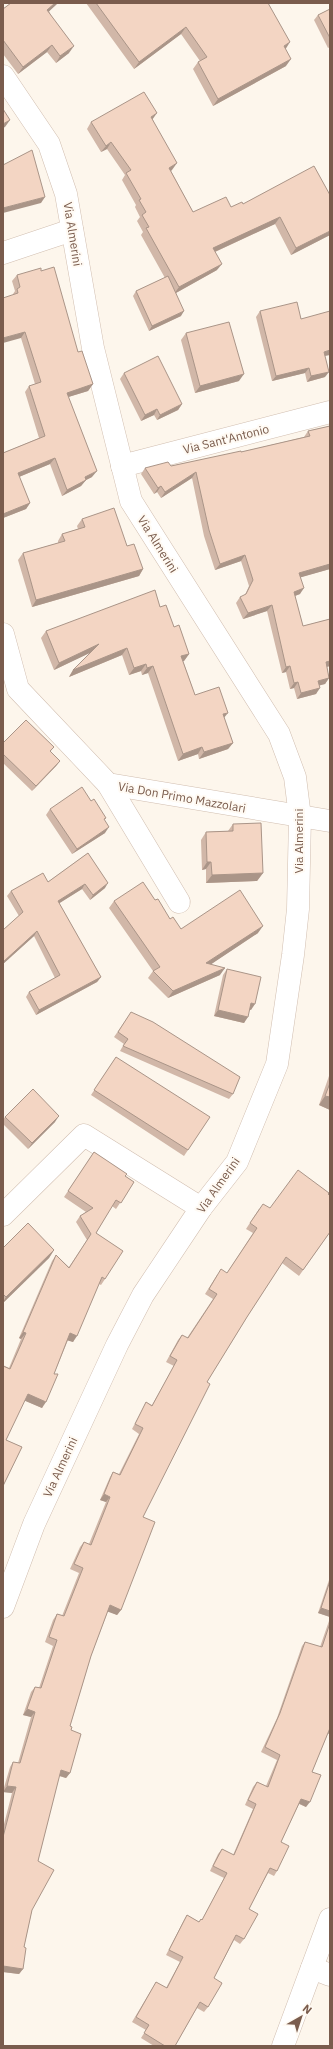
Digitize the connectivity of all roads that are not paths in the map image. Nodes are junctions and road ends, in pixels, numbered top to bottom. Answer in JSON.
{"nodes":[{"id":1,"x":3,"y":76,"type":"edge"},
{"id":2,"x":72,"y":230,"type":"junction"},
{"id":3,"x":3,"y":253,"type":"edge"},
{"id":4,"x":330,"y":412,"type":"edge"},
{"id":5,"x":122,"y":466,"type":"junction"},
{"id":6,"x":3,"y":634,"type":"edge"},
{"id":7,"x":108,"y":784,"type":"junction"},
{"id":8,"x":300,"y":817,"type":"junction"},
{"id":9,"x":330,"y":821,"type":"edge"},
{"id":10,"x":179,"y":902,"type":"dead end"},
{"id":11,"x":201,"y":1208,"type":"junction"},
{"id":12,"x":3,"y":1215,"type":"edge"},
{"id":13,"x":3,"y":1607,"type":"edge"},
{"id":14,"x":330,"y":1919,"type":"edge"},
{"id":15,"x":321,"y":1972,"type":"edge"},
{"id":16,"x":283,"y":2046,"type":"edge"}],
"edges":[{"from":1,"to":2,"type":"street","name":"Via Almerini"},
{"from":2,"to":3,"type":"street"},
{"from":2,"to":5,"type":"street","name":"Via Almerini"},
{"from":4,"to":5,"type":"street","name":"Via Sant'Antonio"},
{"from":5,"to":8,"type":"street","name":"Via Almerini"},
{"from":6,"to":7,"type":"street","name":"Via Don Primo Mazzolari"},
{"from":7,"to":8,"type":"street","name":"Via Don Primo Mazzolari"},
{"from":7,"to":10,"type":"street"},
{"from":8,"to":9,"type":"street","name":"Via Don Primo Mazzolari"},
{"from":8,"to":11,"type":"street","name":"Via Almerini"},
{"from":11,"to":12,"type":"street"},
{"from":11,"to":13,"type":"street","name":"Via Almerini"},
{"from":14,"to":15,"type":"street"},
{"from":15,"to":16,"type":"street"}]}
